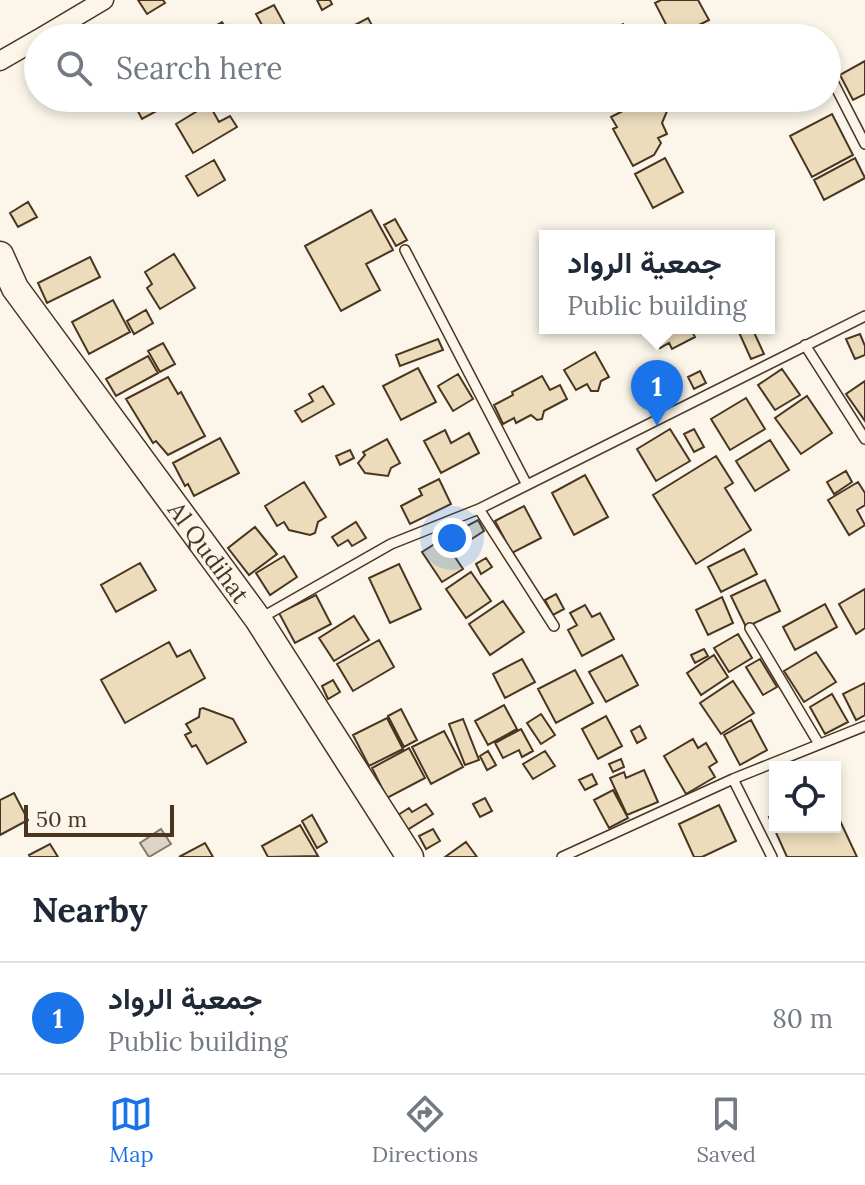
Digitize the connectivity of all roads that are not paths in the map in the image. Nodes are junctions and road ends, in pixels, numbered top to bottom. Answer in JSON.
{"nodes":[{"id":1,"x":104,"y":0,"type":"edge"},
{"id":2,"x":64,"y":24,"type":"edge"},
{"id":3,"x":24,"y":47,"type":"edge"},
{"id":4,"x":0,"y":61,"type":"edge"},
{"id":5,"x":841,"y":97,"type":"edge"},
{"id":6,"x":865,"y":144,"type":"edge"},
{"id":7,"x":405,"y":250,"type":"dead end"},
{"id":8,"x":0,"y":255,"type":"edge"},
{"id":9,"x":7,"y":292,"type":"edge"},
{"id":10,"x":865,"y":316,"type":"edge"},
{"id":11,"x":805,"y":345,"type":"junction"},
{"id":12,"x":865,"y":439,"type":"edge"},
{"id":13,"x":527,"y":485,"type":"junction"},
{"id":14,"x":479,"y":509,"type":"junction"},
{"id":15,"x":258,"y":619,"type":"junction"},
{"id":16,"x":554,"y":626,"type":"dead end"},
{"id":17,"x":750,"y":628,"type":"dead end"},
{"id":18,"x":865,"y":726,"type":"edge"},
{"id":19,"x":819,"y":744,"type":"junction"},
{"id":20,"x":733,"y":779,"type":"junction"},
{"id":21,"x":410,"y":857,"type":"edge"},
{"id":22,"x":562,"y":857,"type":"edge"},
{"id":23,"x":772,"y":857,"type":"edge"}],
"edges":[{"from":1,"to":2,"type":"street"},
{"from":3,"to":4,"type":"street"},
{"from":5,"to":6,"type":"lane"},
{"from":7,"to":13,"type":"lane"},
{"from":8,"to":9,"type":"street","name":"Al Qudihat"},
{"from":9,"to":15,"type":"street","name":"Al Qudihat"},
{"from":10,"to":11,"type":"lane"},
{"from":11,"to":12,"type":"lane"},
{"from":11,"to":13,"type":"lane"},
{"from":13,"to":14,"type":"lane"},
{"from":14,"to":15,"type":"lane"},
{"from":14,"to":16,"type":"lane"},
{"from":15,"to":21,"type":"street","name":"Al Qudihat"},
{"from":17,"to":19,"type":"lane"},
{"from":18,"to":19,"type":"lane"},
{"from":19,"to":20,"type":"lane"},
{"from":20,"to":22,"type":"lane"},
{"from":20,"to":23,"type":"lane"}]}
